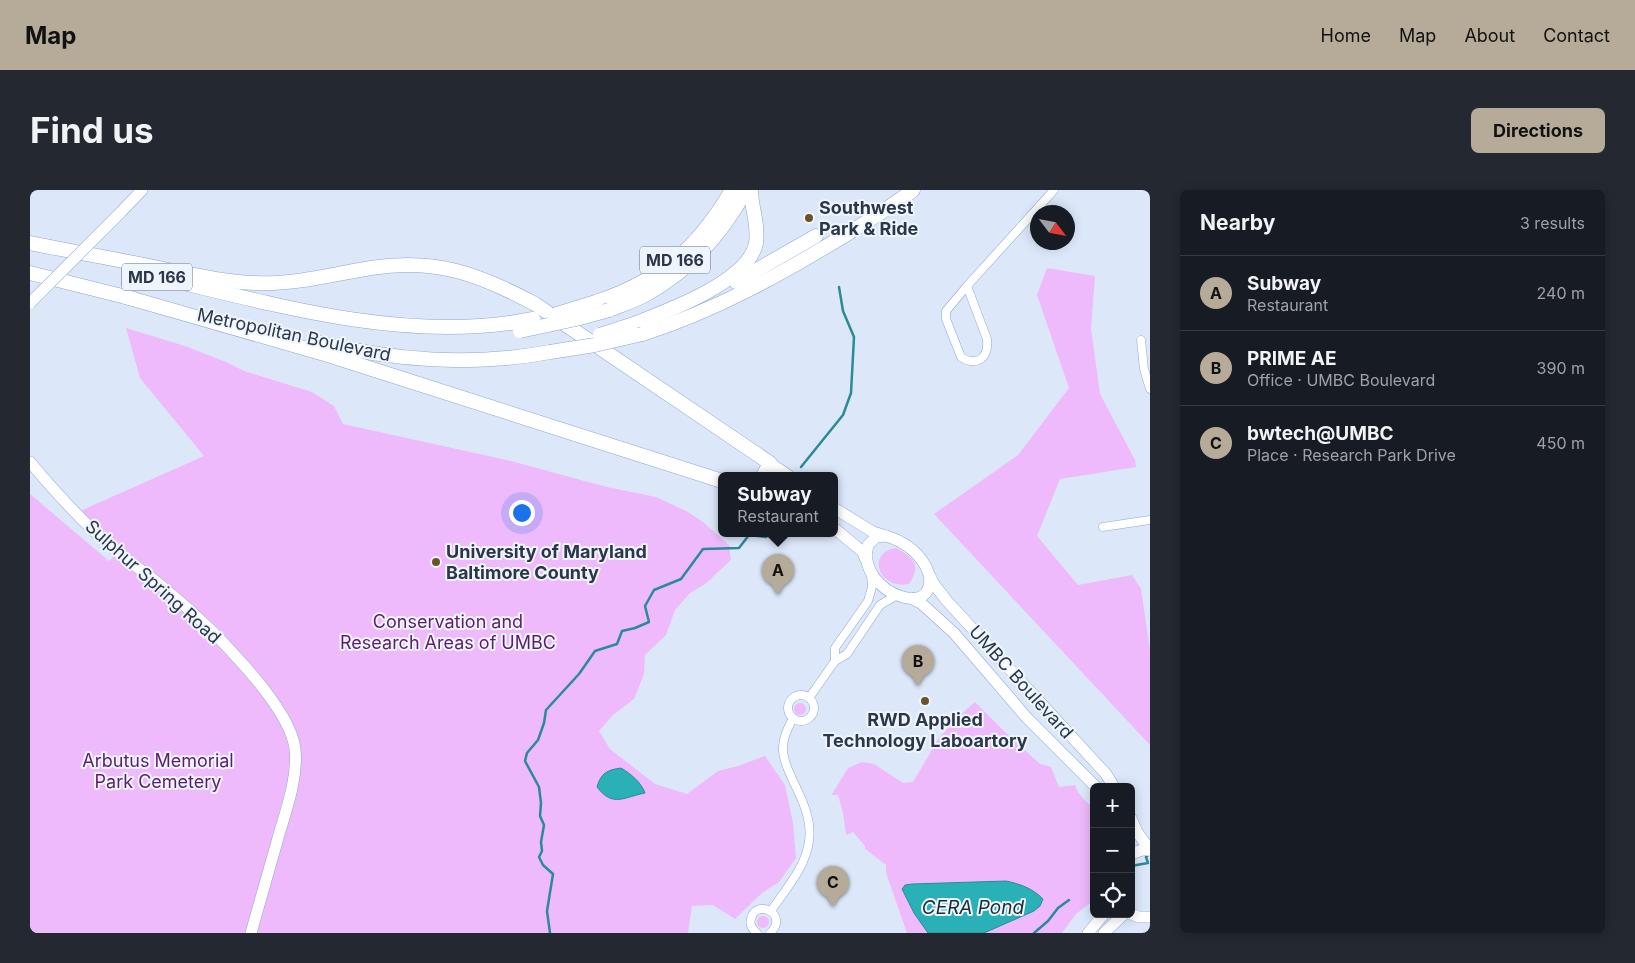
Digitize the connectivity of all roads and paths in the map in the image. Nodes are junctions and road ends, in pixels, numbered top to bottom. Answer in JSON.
{"nodes":[{"id":1,"x":142,"y":190,"type":"edge"},
{"id":2,"x":732,"y":190,"type":"edge"},
{"id":3,"x":746,"y":190,"type":"edge"},
{"id":4,"x":751,"y":190,"type":"edge"},
{"id":5,"x":913,"y":190,"type":"edge"},
{"id":6,"x":1054,"y":190,"type":"edge"},
{"id":7,"x":816,"y":236,"type":"dead end"},
{"id":8,"x":30,"y":245,"type":"edge"},
{"id":9,"x":30,"y":273,"type":"edge"},
{"id":10,"x":967,"y":286,"type":"junction"},
{"id":11,"x":126,"y":297,"type":"junction"},
{"id":12,"x":30,"y":303,"type":"edge"},
{"id":13,"x":515,"y":327,"type":"junction"},
{"id":14,"x":637,"y":329,"type":"junction"},
{"id":15,"x":1141,"y":340,"type":"dead end"},
{"id":16,"x":1150,"y":389,"type":"edge"},
{"id":17,"x":30,"y":462,"type":"edge"},
{"id":18,"x":770,"y":463,"type":"junction"},
{"id":19,"x":765,"y":472,"type":"edge"},
{"id":20,"x":783,"y":472,"type":"edge"},
{"id":21,"x":718,"y":479,"type":"edge"},
{"id":22,"x":838,"y":510,"type":"edge"},
{"id":23,"x":1150,"y":520,"type":"edge"},
{"id":24,"x":1103,"y":527,"type":"dead end"},
{"id":25,"x":838,"y":531,"type":"edge"},
{"id":26,"x":886,"y":536,"type":"junction"},
{"id":27,"x":865,"y":558,"type":"junction"},
{"id":28,"x":870,"y":571,"type":"junction"},
{"id":29,"x":930,"y":576,"type":"junction"},
{"id":30,"x":897,"y":595,"type":"junction"},
{"id":31,"x":911,"y":598,"type":"junction"},
{"id":32,"x":835,"y":661,"type":"junction"},
{"id":33,"x":809,"y":698,"type":"junction"},
{"id":34,"x":793,"y":718,"type":"junction"},
{"id":35,"x":1092,"y":783,"type":"edge"},
{"id":36,"x":1112,"y":783,"type":"edge"},
{"id":37,"x":1135,"y":827,"type":"edge"},
{"id":38,"x":1150,"y":850,"type":"edge"},
{"id":39,"x":1135,"y":853,"type":"edge"},
{"id":40,"x":771,"y":911,"type":"junction"},
{"id":41,"x":1135,"y":916,"type":"edge"},
{"id":42,"x":1150,"y":917,"type":"edge"},
{"id":43,"x":1101,"y":918,"type":"edge"},
{"id":44,"x":1120,"y":918,"type":"edge"},
{"id":45,"x":251,"y":933,"type":"edge"},
{"id":46,"x":757,"y":933,"type":"edge"},
{"id":47,"x":770,"y":933,"type":"edge"},
{"id":48,"x":1088,"y":933,"type":"edge"},
{"id":49,"x":1104,"y":933,"type":"edge"}],
"edges":[{"from":1,"to":12,"type":"street","bridge":true},
{"from":2,"to":13,"type":"highway","name":"Metropolitan Boulevard","number":"MD 166","bridge":true},
{"from":3,"to":13,"type":"highway","bridge":true},
{"from":4,"to":14,"type":"highway"},
{"from":5,"to":14,"type":"highway","name":"Metropolitan Boulevard","number":"MD 166"},
{"from":6,"to":10,"type":"street"},
{"from":7,"to":14,"type":"highway"},
{"from":8,"to":13,"type":"highway","name":"Metropolitan Boulevard","number":"MD 166"},
{"from":8,"to":18,"type":"highway"},
{"from":9,"to":11,"type":"highway","name":"Metropolitan Boulevard","number":"MD 166"},
{"from":10,"to":10,"type":"street"},
{"from":11,"to":14,"type":"highway","name":"Metropolitan Boulevard","number":"MD 166","bridge":true},
{"from":11,"to":21,"type":"highway"},
{"from":15,"to":16,"type":"street"},
{"from":17,"to":45,"type":"street","name":"Sulphur Spring Road"},
{"from":18,"to":19,"type":"highway"},
{"from":18,"to":20,"type":"street"},
{"from":22,"to":26,"type":"street"},
{"from":23,"to":24,"type":"street"},
{"from":25,"to":27,"type":"street"},
{"from":26,"to":27,"type":"street"},
{"from":26,"to":29,"type":"street"},
{"from":27,"to":28,"type":"street"},
{"from":28,"to":30,"type":"street"},
{"from":28,"to":32,"type":"street"},
{"from":29,"to":31,"type":"street"},
{"from":29,"to":36,"type":"street","name":"UMBC Boulevard"},
{"from":30,"to":31,"type":"street"},
{"from":30,"to":32,"type":"street"},
{"from":31,"to":35,"type":"street","name":"UMBC Boulevard"},
{"from":32,"to":33,"type":"street"},
{"from":33,"to":34,"type":"street"},
{"from":33,"to":34,"type":"street"},
{"from":34,"to":40,"type":"street"},
{"from":37,"to":38,"type":"street"},
{"from":38,"to":39,"type":"street"},
{"from":40,"to":46,"type":"street"},
{"from":40,"to":47,"type":"street"},
{"from":41,"to":42,"type":"street"},
{"from":43,"to":48,"type":"street"},
{"from":44,"to":49,"type":"street"}]}
